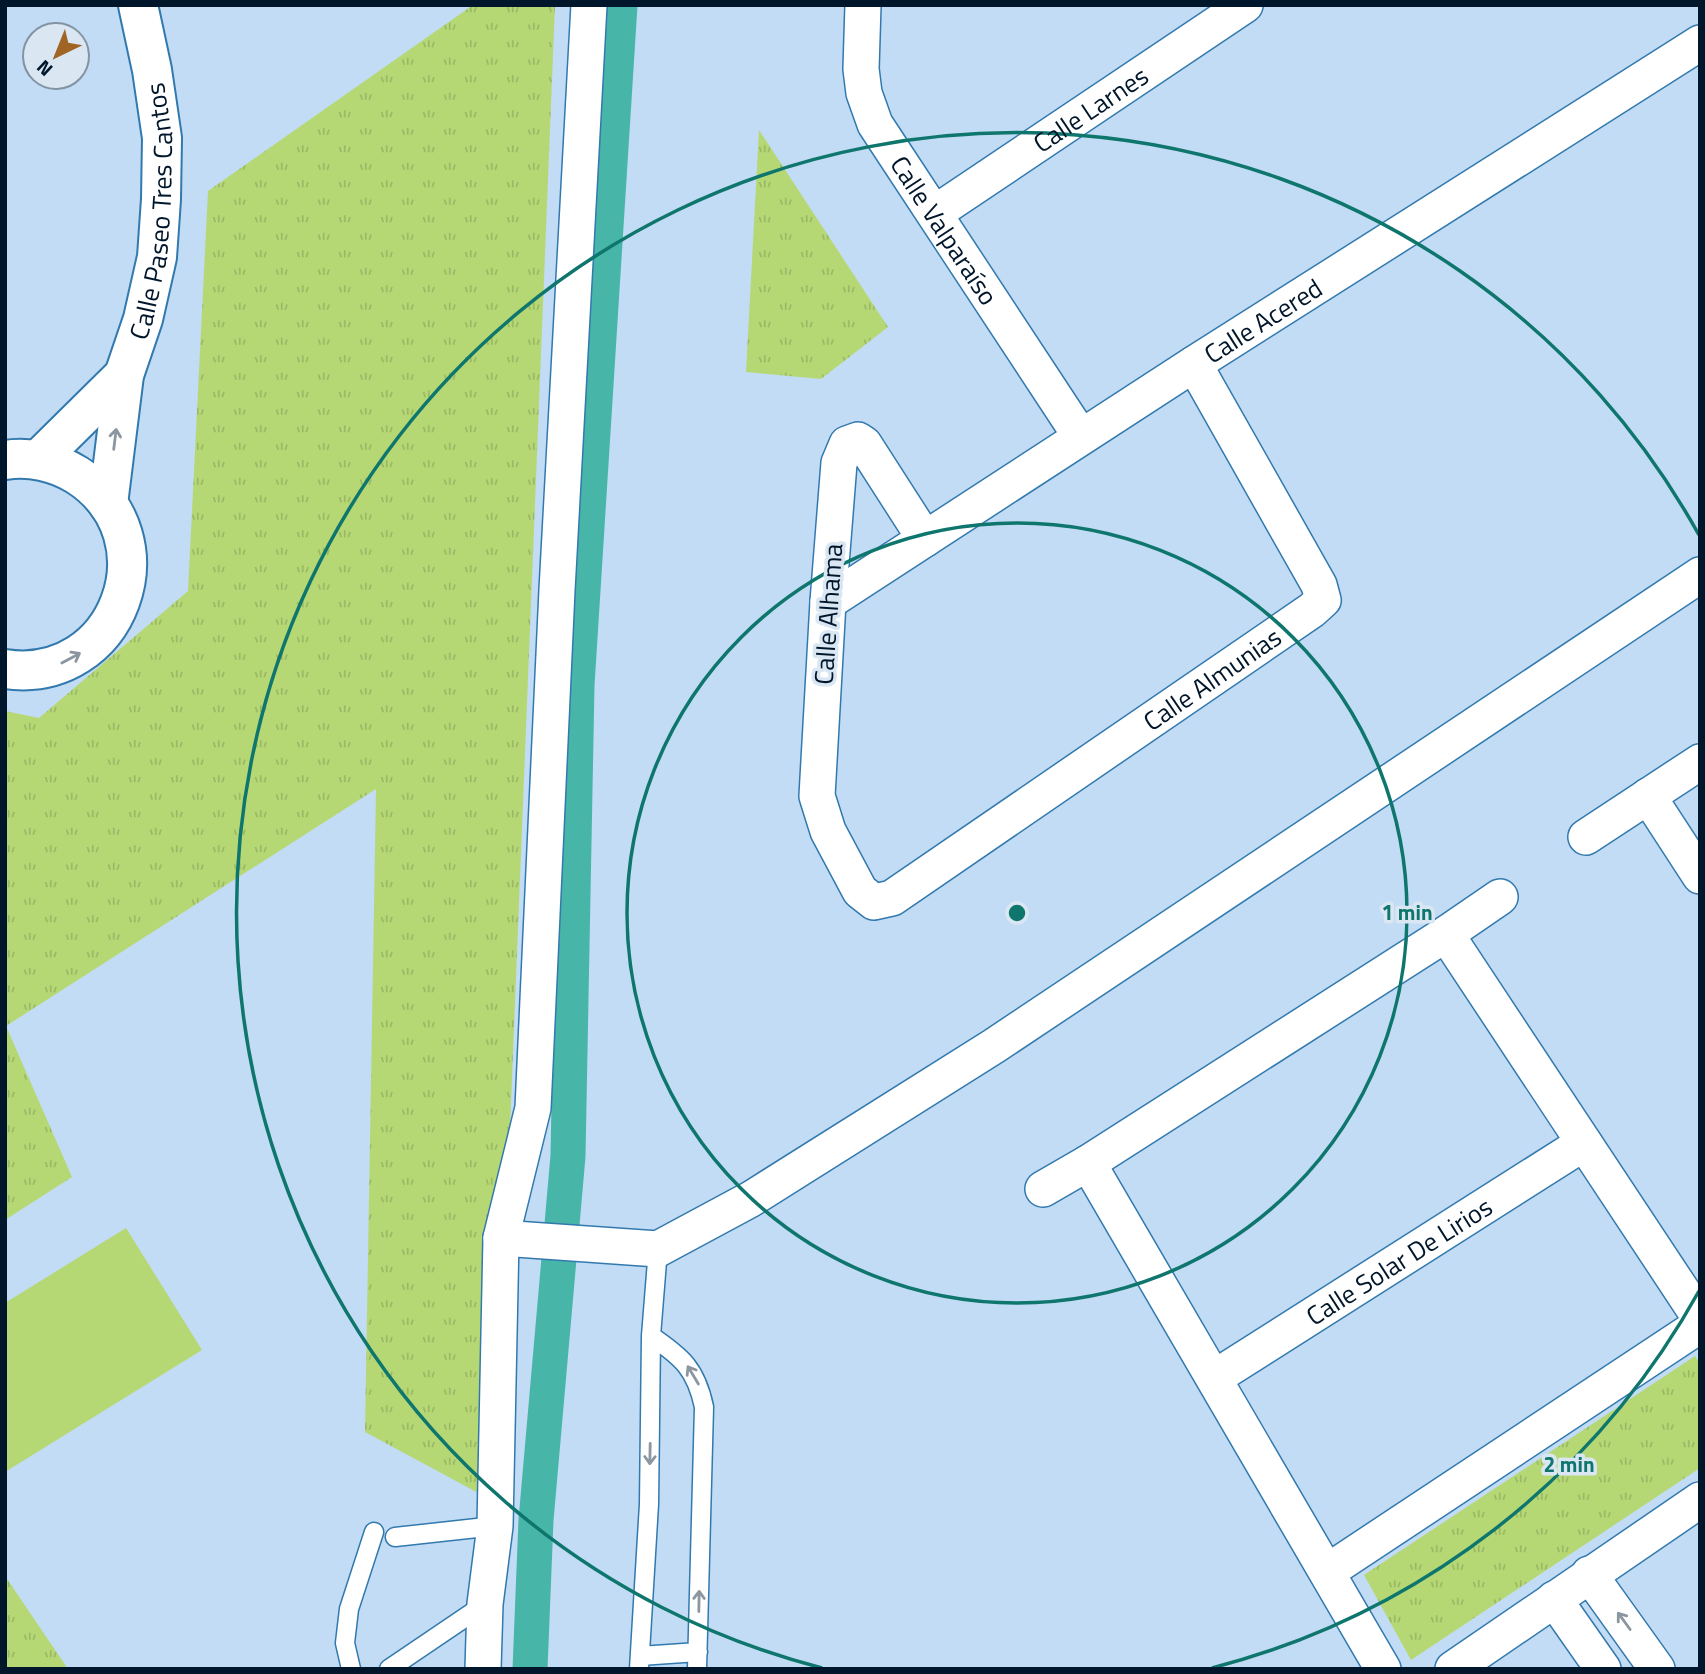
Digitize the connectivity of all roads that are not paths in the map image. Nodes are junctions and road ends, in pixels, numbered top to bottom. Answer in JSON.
{"nodes":[{"id":1,"x":138,"y":5,"type":"edge"},
{"id":2,"x":590,"y":5,"type":"edge"},
{"id":3,"x":863,"y":5,"type":"edge"},
{"id":4,"x":1245,"y":5,"type":"edge"},
{"id":5,"x":1700,"y":43,"type":"edge"},
{"id":6,"x":935,"y":213,"type":"junction"},
{"id":7,"x":1194,"y":364,"type":"junction"},
{"id":8,"x":124,"y":375,"type":"junction"},
{"id":9,"x":1081,"y":437,"type":"junction"},
{"id":10,"x":22,"y":460,"type":"edge"},
{"id":11,"x":108,"y":504,"type":"junction"},
{"id":12,"x":925,"y":539,"type":"junction"},
{"id":13,"x":1700,"y":575,"type":"edge"},
{"id":14,"x":828,"y":602,"type":"junction"},
{"id":15,"x":5,"y":669,"type":"edge"},
{"id":16,"x":1700,"y":762,"type":"edge"},
{"id":17,"x":1648,"y":796,"type":"junction"},
{"id":18,"x":1586,"y":837,"type":"dead end"},
{"id":19,"x":1700,"y":876,"type":"edge"},
{"id":20,"x":1500,"y":897,"type":"dead end"},
{"id":21,"x":874,"y":902,"type":"joint"},
{"id":22,"x":1446,"y":934,"type":"junction"},
{"id":23,"x":1584,"y":1143,"type":"junction"},
{"id":24,"x":1088,"y":1163,"type":"junction"},
{"id":25,"x":1043,"y":1189,"type":"dead end"},
{"id":26,"x":501,"y":1238,"type":"junction"},
{"id":27,"x":644,"y":1248,"type":"junction"},
{"id":28,"x":1700,"y":1318,"type":"edge"},
{"id":29,"x":1700,"y":1325,"type":"edge"},
{"id":30,"x":652,"y":1336,"type":"junction"},
{"id":31,"x":1214,"y":1378,"type":"junction"},
{"id":32,"x":1700,"y":1500,"type":"edge"},
{"id":33,"x":495,"y":1526,"type":"junction"},
{"id":34,"x":374,"y":1532,"type":"dead end"},
{"id":35,"x":395,"y":1537,"type":"dead end"},
{"id":36,"x":1327,"y":1572,"type":"junction"},
{"id":37,"x":1590,"y":1574,"type":"junction"},
{"id":38,"x":1553,"y":1599,"type":"junction"},
{"id":39,"x":485,"y":1604,"type":"junction"},
{"id":40,"x":698,"y":1660,"type":"edge"},
{"id":41,"x":640,"y":1662,"type":"edge"},
{"id":42,"x":351,"y":1669,"type":"edge"},
{"id":43,"x":389,"y":1669,"type":"edge"},
{"id":44,"x":483,"y":1669,"type":"edge"},
{"id":45,"x":1383,"y":1669,"type":"edge"},
{"id":46,"x":1453,"y":1669,"type":"edge"},
{"id":47,"x":1603,"y":1669,"type":"edge"},
{"id":48,"x":1657,"y":1669,"type":"edge"}],
"edges":[{"from":1,"to":8,"type":"street","name":"Calle Paseo Tres Cantos"},
{"from":2,"to":26,"type":"street"},
{"from":3,"to":6,"type":"street","name":"Calle Valparaíso"},
{"from":4,"to":6,"type":"street","name":"Calle Larnes"},
{"from":5,"to":7,"type":"street","name":"Calle Acered"},
{"from":6,"to":9,"type":"street","name":"Calle Valparaíso"},
{"from":7,"to":9,"type":"street","name":"Calle Acered"},
{"from":7,"to":21,"type":"street","name":"Calle Almunias"},
{"from":8,"to":10,"type":"street","name":"Calle Paseo Tres Cantos"},
{"from":11,"to":8,"type":"street","name":"Calle Paseo Tres Cantos","one_way":true},
{"from":9,"to":12,"type":"street","name":"Calle Acered"},
{"from":10,"to":11,"type":"street"},
{"from":15,"to":11,"type":"street","one_way":true},
{"from":12,"to":14,"type":"street","name":"Calle Acered"},
{"from":12,"to":14,"type":"street","name":"Calle Alhama"},
{"from":13,"to":27,"type":"street"},
{"from":14,"to":21,"type":"street","name":"Calle Alhama"},
{"from":16,"to":17,"type":"street"},
{"from":17,"to":18,"type":"street"},
{"from":17,"to":19,"type":"street"},
{"from":20,"to":22,"type":"street"},
{"from":22,"to":23,"type":"street"},
{"from":22,"to":24,"type":"street"},
{"from":23,"to":28,"type":"street"},
{"from":23,"to":31,"type":"street","name":"Calle Solar De Lirios"},
{"from":24,"to":25,"type":"street"},
{"from":24,"to":31,"type":"street"},
{"from":26,"to":27,"type":"street"},
{"from":26,"to":33,"type":"street"},
{"from":27,"to":30,"type":"lane"},
{"from":29,"to":36,"type":"street"},
{"from":40,"to":30,"type":"lane","one_way":true},
{"from":30,"to":41,"type":"lane","one_way":true},
{"from":31,"to":36,"type":"street"},
{"from":32,"to":37,"type":"street"},
{"from":33,"to":35,"type":"lane"},
{"from":33,"to":39,"type":"street"},
{"from":34,"to":42,"type":"lane"},
{"from":36,"to":45,"type":"street"},
{"from":37,"to":38,"type":"street"},
{"from":48,"to":37,"type":"street","one_way":true},
{"from":38,"to":46,"type":"street"},
{"from":38,"to":47,"type":"street"},
{"from":39,"to":43,"type":"lane"},
{"from":39,"to":44,"type":"street"},
{"from":40,"to":41,"type":"lane"}]}
